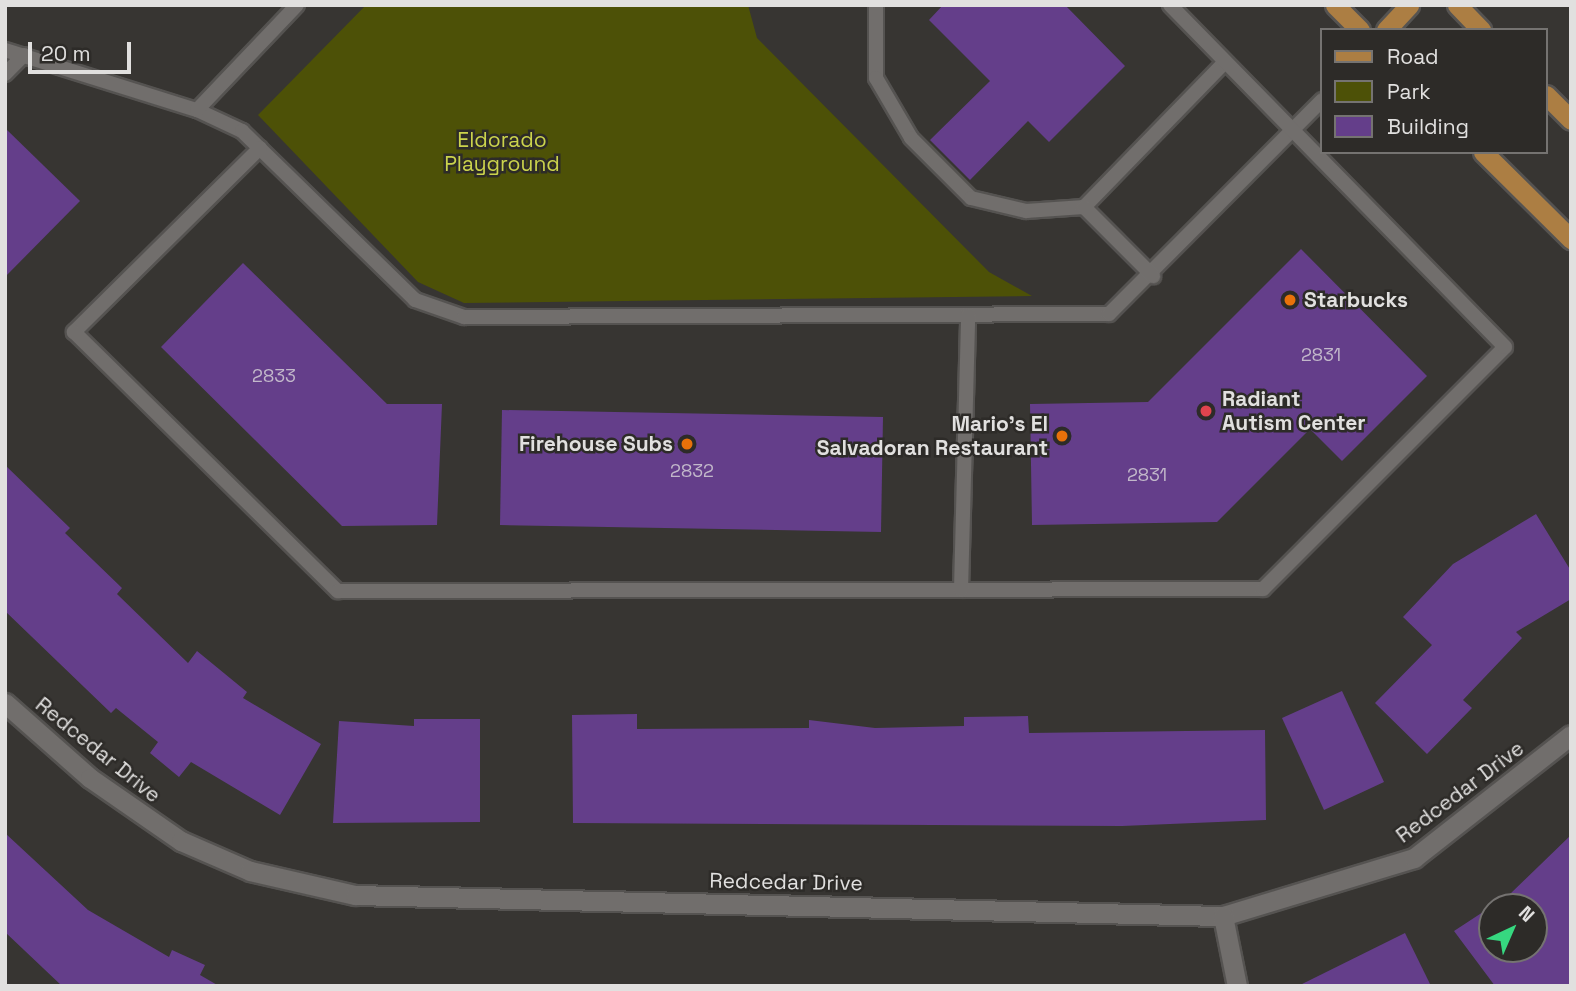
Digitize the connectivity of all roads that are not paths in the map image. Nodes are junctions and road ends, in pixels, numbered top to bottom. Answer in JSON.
{"nodes":[{"id":1,"x":297,"y":5,"type":"edge"},
{"id":2,"x":876,"y":5,"type":"edge"},
{"id":3,"x":1170,"y":5,"type":"edge"},
{"id":4,"x":1335,"y":5,"type":"edge"},
{"id":5,"x":1409,"y":5,"type":"edge"},
{"id":6,"x":1457,"y":5,"type":"edge"},
{"id":7,"x":1358,"y":28,"type":"edge"},
{"id":8,"x":1388,"y":28,"type":"edge"},
{"id":9,"x":1479,"y":28,"type":"edge"},
{"id":10,"x":5,"y":50,"type":"edge"},
{"id":11,"x":24,"y":55,"type":"junction"},
{"id":12,"x":1225,"y":62,"type":"junction"},
{"id":13,"x":5,"y":74,"type":"edge"},
{"id":14,"x":1548,"y":97,"type":"edge"},
{"id":15,"x":1320,"y":102,"type":"edge"},
{"id":16,"x":197,"y":110,"type":"junction"},
{"id":17,"x":1571,"y":120,"type":"edge"},
{"id":18,"x":1295,"y":131,"type":"junction"},
{"id":19,"x":260,"y":148,"type":"junction"},
{"id":20,"x":1485,"y":154,"type":"edge"},
{"id":21,"x":1084,"y":207,"type":"junction"},
{"id":22,"x":1571,"y":239,"type":"edge"},
{"id":23,"x":1153,"y":276,"type":"junction"},
{"id":24,"x":968,"y":315,"type":"junction"},
{"id":25,"x":961,"y":590,"type":"junction"},
{"id":26,"x":5,"y":703,"type":"edge"},
{"id":27,"x":1571,"y":735,"type":"edge"},
{"id":28,"x":1223,"y":916,"type":"junction"},
{"id":29,"x":1237,"y":986,"type":"edge"}],
"edges":[{"from":1,"to":16,"type":"lane"},
{"from":2,"to":21,"type":"lane"},
{"from":3,"to":12,"type":"lane"},
{"from":4,"to":7,"type":"main road"},
{"from":5,"to":8,"type":"main road"},
{"from":6,"to":9,"type":"main road"},
{"from":10,"to":11,"type":"lane"},
{"from":11,"to":13,"type":"lane"},
{"from":11,"to":16,"type":"lane"},
{"from":12,"to":18,"type":"lane"},
{"from":12,"to":21,"type":"lane"},
{"from":14,"to":17,"type":"main road"},
{"from":15,"to":18,"type":"lane"},
{"from":16,"to":19,"type":"lane"},
{"from":18,"to":23,"type":"lane"},
{"from":18,"to":25,"type":"lane"},
{"from":19,"to":24,"type":"lane"},
{"from":19,"to":25,"type":"lane"},
{"from":20,"to":22,"type":"main road"},
{"from":21,"to":23,"type":"lane"},
{"from":23,"to":24,"type":"lane"},
{"from":24,"to":25,"type":"lane"},
{"from":26,"to":28,"type":"street","name":"Redcedar Drive"},
{"from":27,"to":28,"type":"street","name":"Redcedar Drive"},
{"from":28,"to":29,"type":"street"}]}
